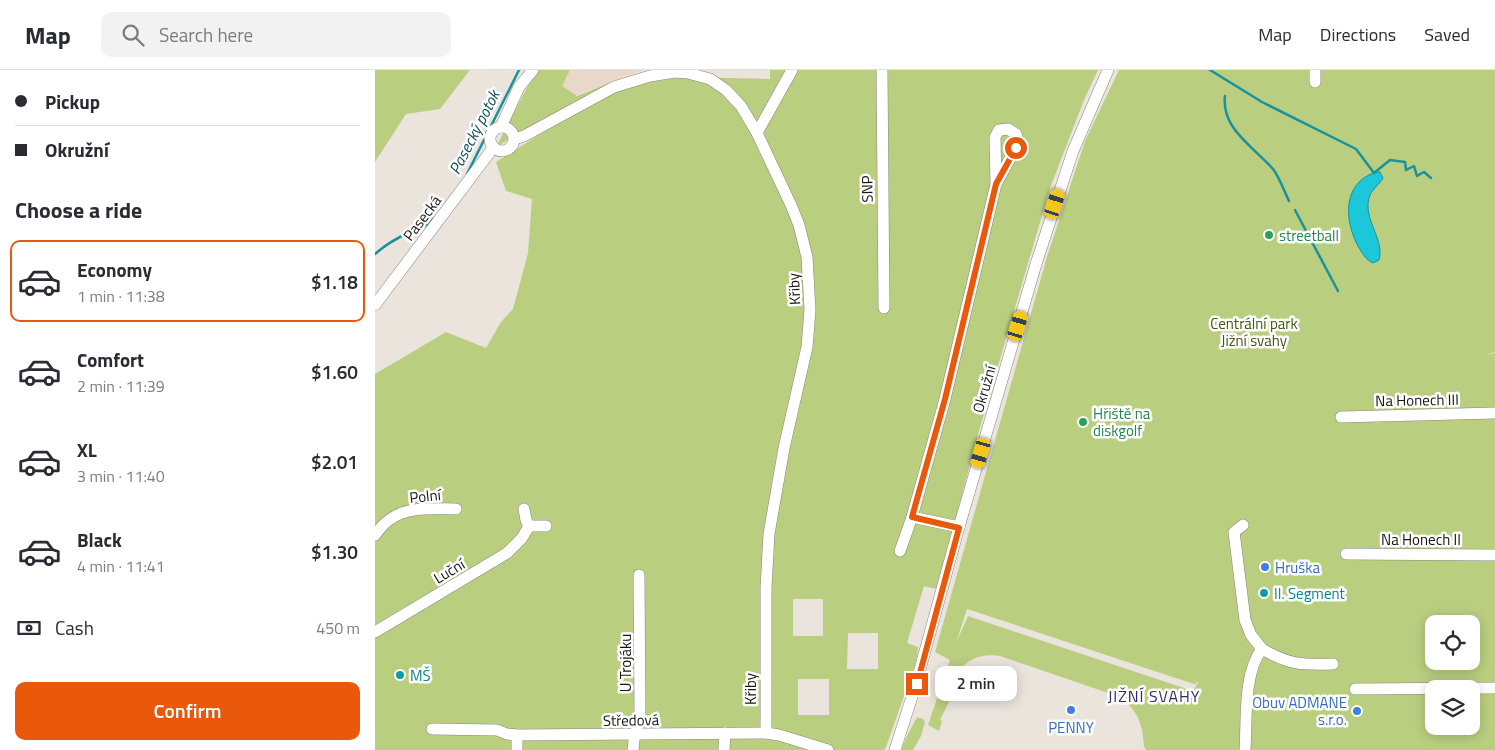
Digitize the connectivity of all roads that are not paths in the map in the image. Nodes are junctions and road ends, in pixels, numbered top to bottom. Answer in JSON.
{"nodes":[{"id":1,"x":533,"y":70,"type":"edge"},
{"id":2,"x":792,"y":70,"type":"edge"},
{"id":3,"x":882,"y":70,"type":"edge"},
{"id":4,"x":1107,"y":72,"type":"edge"},
{"id":5,"x":501,"y":127,"type":"junction"},
{"id":6,"x":757,"y":133,"type":"junction"},
{"id":7,"x":514,"y":139,"type":"junction"},
{"id":8,"x":493,"y":148,"type":"junction"},
{"id":9,"x":996,"y":184,"type":"dead end"},
{"id":10,"x":375,"y":305,"type":"edge"},
{"id":11,"x":883,"y":308,"type":"dead end"},
{"id":12,"x":1495,"y":414,"type":"edge"},
{"id":13,"x":1341,"y":417,"type":"dead end"},
{"id":14,"x":456,"y":509,"type":"dead end"},
{"id":15,"x":525,"y":509,"type":"dead end"},
{"id":16,"x":912,"y":517,"type":"junction"},
{"id":17,"x":1243,"y":525,"type":"dead end"},
{"id":18,"x":529,"y":526,"type":"junction"},
{"id":19,"x":546,"y":526,"type":"dead end"},
{"id":20,"x":959,"y":528,"type":"junction"},
{"id":21,"x":375,"y":535,"type":"edge"},
{"id":22,"x":901,"y":550,"type":"dead end"},
{"id":23,"x":1346,"y":554,"type":"dead end"},
{"id":24,"x":1495,"y":555,"type":"edge"},
{"id":25,"x":639,"y":575,"type":"dead end"},
{"id":26,"x":375,"y":632,"type":"edge"},
{"id":27,"x":1262,"y":649,"type":"junction"},
{"id":28,"x":1333,"y":664,"type":"dead end"},
{"id":29,"x":1495,"y":688,"type":"edge"},
{"id":30,"x":1355,"y":689,"type":"dead end"},
{"id":31,"x":432,"y":729,"type":"dead end"},
{"id":32,"x":766,"y":733,"type":"junction"},
{"id":33,"x":725,"y":734,"type":"junction"},
{"id":34,"x":517,"y":735,"type":"junction"},
{"id":35,"x":635,"y":736,"type":"junction"},
{"id":36,"x":517,"y":750,"type":"edge"},
{"id":37,"x":633,"y":750,"type":"edge"},
{"id":38,"x":725,"y":750,"type":"edge"},
{"id":39,"x":828,"y":750,"type":"edge"},
{"id":40,"x":895,"y":750,"type":"edge"},
{"id":41,"x":1245,"y":750,"type":"edge"}],
"edges":[{"from":1,"to":5,"type":"street","name":"Pasecká"},
{"from":2,"to":6,"type":"street"},
{"from":3,"to":11,"type":"street","name":"SNP"},
{"from":4,"to":20,"type":"street","name":"Okružní"},
{"from":5,"to":7,"type":"street"},
{"from":5,"to":8,"type":"street","name":"Pasecká"},
{"from":6,"to":7,"type":"street","name":"Křiby"},
{"from":6,"to":32,"type":"street","name":"Křiby"},
{"from":7,"to":8,"type":"street"},
{"from":8,"to":10,"type":"street","name":"Pasecká"},
{"from":9,"to":16,"type":"street"},
{"from":12,"to":13,"type":"street","name":"Na Honech III"},
{"from":14,"to":21,"type":"street","name":"Polní"},
{"from":15,"to":18,"type":"street"},
{"from":16,"to":20,"type":"street"},
{"from":16,"to":22,"type":"street"},
{"from":17,"to":27,"type":"street"},
{"from":18,"to":19,"type":"street"},
{"from":18,"to":26,"type":"street","name":"Luční"},
{"from":20,"to":40,"type":"street","name":"Okružní"},
{"from":23,"to":24,"type":"street","name":"Na Honech II"},
{"from":25,"to":35,"type":"street","name":"U Trojáku"},
{"from":27,"to":28,"type":"street"},
{"from":27,"to":41,"type":"street"},
{"from":29,"to":30,"type":"street"},
{"from":31,"to":34,"type":"street","name":"Středová"},
{"from":32,"to":33,"type":"street","name":"Středová"},
{"from":32,"to":39,"type":"street","name":"Středová"},
{"from":33,"to":35,"type":"street","name":"Středová"},
{"from":33,"to":38,"type":"street"},
{"from":34,"to":35,"type":"street","name":"Středová"},
{"from":34,"to":36,"type":"street"},
{"from":35,"to":37,"type":"street","name":"U Trojáku"}]}
